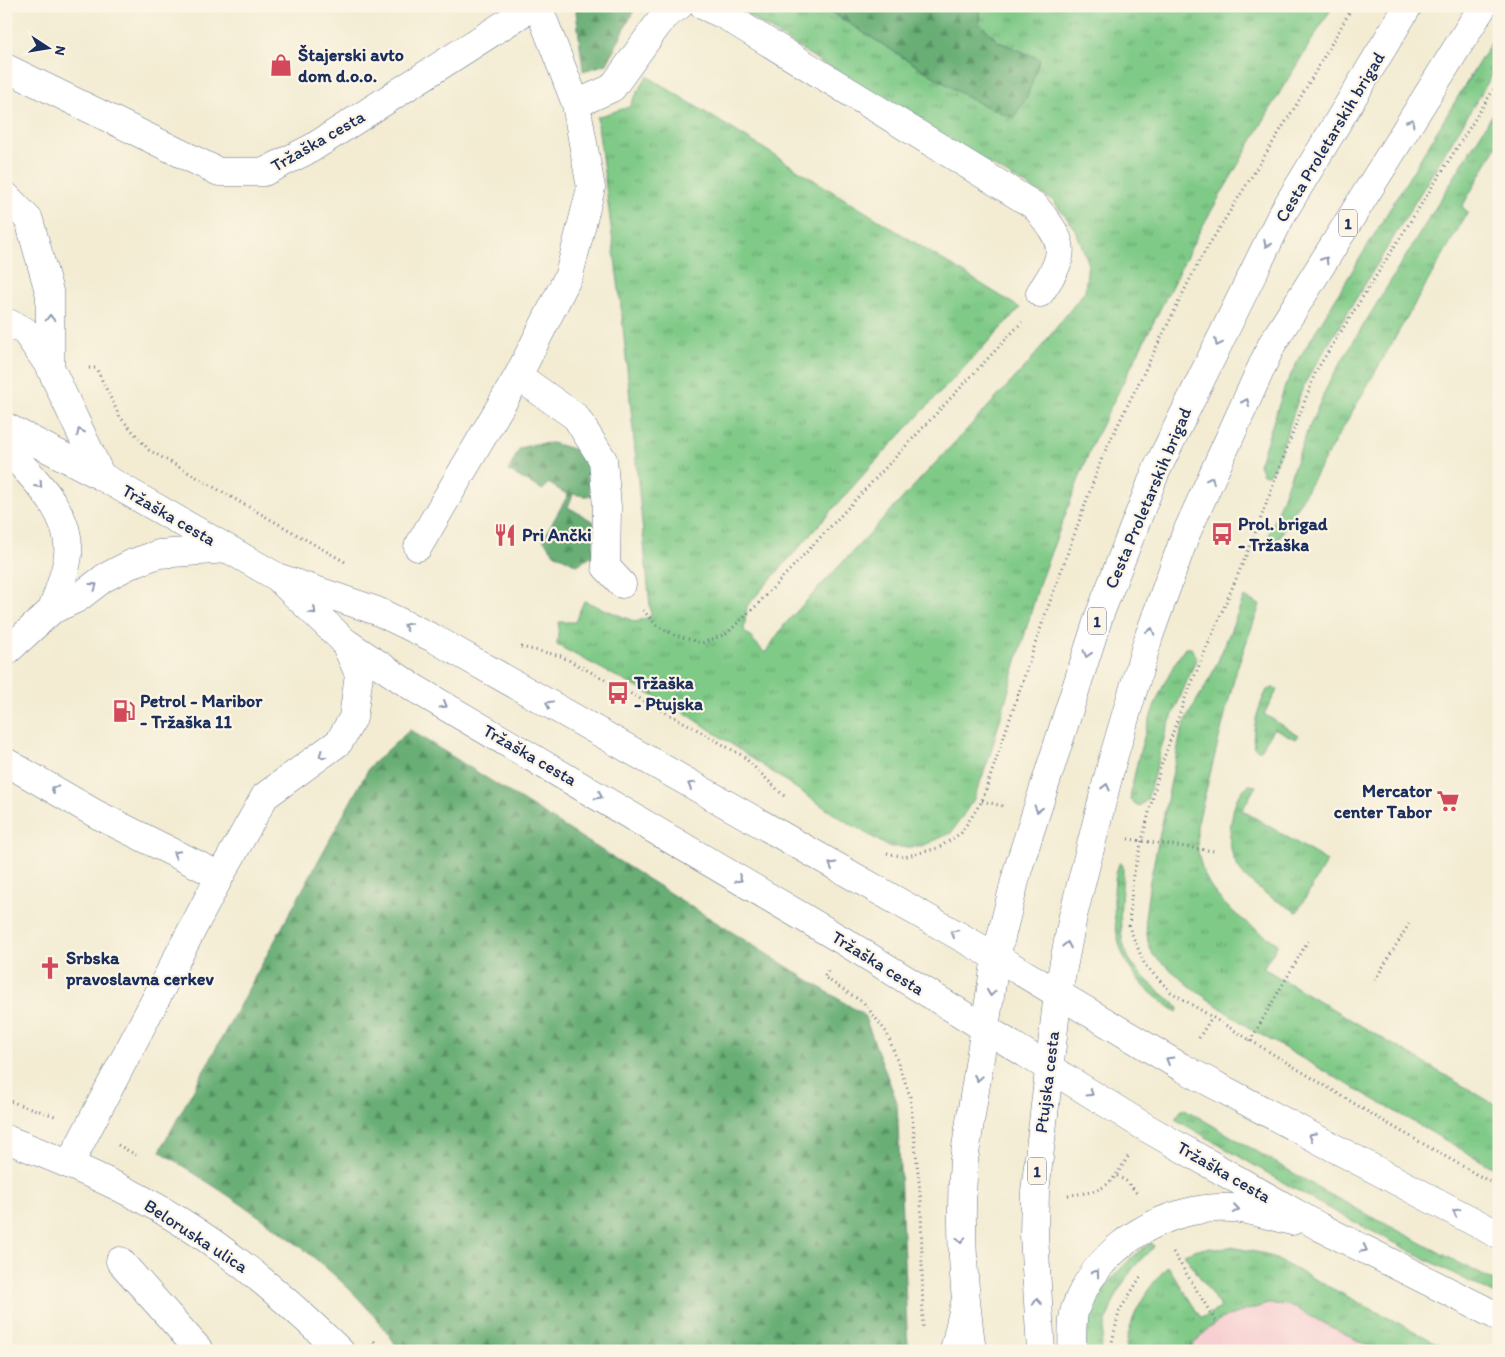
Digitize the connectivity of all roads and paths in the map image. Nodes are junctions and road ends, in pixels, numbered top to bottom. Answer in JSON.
{"nodes":[{"id":1,"x":533,"y":6,"type":"edge"},
{"id":2,"x":538,"y":6,"type":"edge"},
{"id":3,"x":679,"y":6,"type":"edge"},
{"id":4,"x":704,"y":6,"type":"edge"},
{"id":5,"x":1353,"y":6,"type":"edge"},
{"id":6,"x":1408,"y":6,"type":"edge"},
{"id":7,"x":1483,"y":6,"type":"edge"},
{"id":8,"x":6,"y":68,"type":"edge"},
{"id":9,"x":1499,"y":81,"type":"edge"},
{"id":10,"x":576,"y":104,"type":"junction"},
{"id":11,"x":6,"y":196,"type":"edge"},
{"id":12,"x":1040,"y":293,"type":"joint"},
{"id":13,"x":6,"y":322,"type":"edge"},
{"id":14,"x":50,"y":367,"type":"junction"},
{"id":15,"x":96,"y":368,"type":"dead end"},
{"id":16,"x":518,"y":376,"type":"junction"},
{"id":17,"x":6,"y":427,"type":"edge"},
{"id":18,"x":6,"y":448,"type":"edge"},
{"id":19,"x":101,"y":476,"type":"junction"},
{"id":20,"x":418,"y":547,"type":"dead end"},
{"id":21,"x":227,"y":548,"type":"junction"},
{"id":22,"x":353,"y":567,"type":"dead end"},
{"id":23,"x":277,"y":577,"type":"junction"},
{"id":24,"x":622,"y":584,"type":"joint"},
{"id":25,"x":52,"y":610,"type":"junction"},
{"id":26,"x":344,"y":641,"type":"junction"},
{"id":27,"x":514,"y":645,"type":"dead end"},
{"id":28,"x":6,"y":652,"type":"edge"},
{"id":29,"x":6,"y":762,"type":"edge"},
{"id":30,"x":776,"y":787,"type":"dead end"},
{"id":31,"x":1143,"y":842,"type":"junction"},
{"id":32,"x":1214,"y":851,"type":"dead end"},
{"id":33,"x":893,"y":856,"type":"dead end"},
{"id":34,"x":220,"y":876,"type":"junction"},
{"id":35,"x":1409,"y":924,"type":"dead end"},
{"id":36,"x":1308,"y":941,"type":"dead end"},
{"id":37,"x":996,"y":957,"type":"junction"},
{"id":38,"x":824,"y":977,"type":"dead end"},
{"id":39,"x":1375,"y":980,"type":"dead end"},
{"id":40,"x":1058,"y":993,"type":"junction"},
{"id":41,"x":986,"y":1030,"type":"junction"},
{"id":42,"x":1250,"y":1041,"type":"junction"},
{"id":43,"x":1049,"y":1067,"type":"junction"},
{"id":44,"x":6,"y":1100,"type":"edge"},
{"id":45,"x":48,"y":1112,"type":"dead end"},
{"id":46,"x":6,"y":1139,"type":"edge"},
{"id":47,"x":70,"y":1164,"type":"junction"},
{"id":48,"x":1499,"y":1187,"type":"edge"},
{"id":49,"x":1067,"y":1195,"type":"dead end"},
{"id":50,"x":1142,"y":1200,"type":"dead end"},
{"id":51,"x":1320,"y":1227,"type":"junction"},
{"id":52,"x":1499,"y":1235,"type":"edge"},
{"id":53,"x":1170,"y":1247,"type":"dead end"},
{"id":54,"x":120,"y":1261,"type":"dead end"},
{"id":55,"x":1145,"y":1270,"type":"dead end"},
{"id":56,"x":965,"y":1301,"type":"junction"},
{"id":57,"x":1499,"y":1317,"type":"edge"},
{"id":58,"x":1217,"y":1323,"type":"dead end"},
{"id":59,"x":923,"y":1332,"type":"dead end"},
{"id":60,"x":200,"y":1351,"type":"edge"},
{"id":61,"x":340,"y":1351,"type":"edge"},
{"id":62,"x":954,"y":1351,"type":"edge"},
{"id":63,"x":972,"y":1351,"type":"edge"},
{"id":64,"x":1041,"y":1351,"type":"edge"},
{"id":65,"x":1072,"y":1351,"type":"edge"},
{"id":66,"x":1110,"y":1351,"type":"edge"}],
"edges":[{"from":1,"to":8,"type":"main road","name":"Tržaška cesta"},
{"from":2,"to":10,"type":"main road"},
{"from":3,"to":10,"type":"main road"},
{"from":4,"to":12,"type":"main road"},
{"from":5,"to":33,"type":"path"},
{"from":6,"to":37,"type":"main road","name":"Cesta Proletarskih brigad","number":"1","one_way":true},
{"from":40,"to":7,"type":"main road","number":"1","one_way":true},
{"from":9,"to":31,"type":"path"},
{"from":10,"to":16,"type":"main road"},
{"from":14,"to":11,"type":"main road","one_way":true},
{"from":12,"to":24,"type":"path"},
{"from":13,"to":14,"type":"main road"},
{"from":19,"to":14,"type":"main road","one_way":true},
{"from":15,"to":22,"type":"path"},
{"from":16,"to":20,"type":"main road"},
{"from":16,"to":24,"type":"main road"},
{"from":17,"to":19,"type":"main road","name":"Tržaška cesta"},
{"from":18,"to":25,"type":"main road","one_way":true},
{"from":19,"to":21,"type":"main road","name":"Tržaška cesta"},
{"from":21,"to":23,"type":"main road","name":"Tržaška cesta"},
{"from":25,"to":21,"type":"main road","one_way":true},
{"from":23,"to":26,"type":"main road","name":"Tržaška cesta","one_way":true},
{"from":37,"to":23,"type":"main road","name":"Tržaška cesta","one_way":true},
{"from":25,"to":28,"type":"main road"},
{"from":26,"to":34,"type":"main road","one_way":true},
{"from":26,"to":41,"type":"main road","name":"Tržaška cesta","one_way":true},
{"from":27,"to":30,"type":"path"},
{"from":34,"to":29,"type":"main road","one_way":true},
{"from":31,"to":32,"type":"path"},
{"from":31,"to":42,"type":"path"},
{"from":34,"to":47,"type":"main road"},
{"from":35,"to":39,"type":"path"},
{"from":36,"to":42,"type":"path"},
{"from":37,"to":40,"type":"main road","name":"Tržaška cesta"},
{"from":37,"to":41,"type":"main road","name":"Cesta Proletarskih brigad","number":"1","one_way":true},
{"from":38,"to":59,"type":"path"},
{"from":40,"to":43,"type":"main road","name":"Ptujska cesta","number":"1"},
{"from":52,"to":40,"type":"main road","name":"Tržaška cesta","one_way":true},
{"from":41,"to":43,"type":"main road","name":"Tržaška cesta"},
{"from":41,"to":56,"type":"main road","number":"1","one_way":true},
{"from":42,"to":48,"type":"path"},
{"from":43,"to":51,"type":"main road","name":"Tržaška cesta","one_way":true},
{"from":64,"to":43,"type":"main road","name":"Ptujska cesta","number":"1","one_way":true},
{"from":44,"to":45,"type":"path"},
{"from":46,"to":47,"type":"main road","name":"Beloruska ulica"},
{"from":47,"to":61,"type":"main road","name":"Beloruska ulica"},
{"from":49,"to":50,"type":"path"},
{"from":51,"to":57,"type":"main road","name":"Tržaška cesta","one_way":true},
{"from":65,"to":51,"type":"main road","one_way":true},
{"from":53,"to":58,"type":"path"},
{"from":54,"to":60,"type":"main road"},
{"from":55,"to":66,"type":"path"},
{"from":56,"to":62,"type":"main road"},
{"from":56,"to":63,"type":"main road","number":"1"}]}
